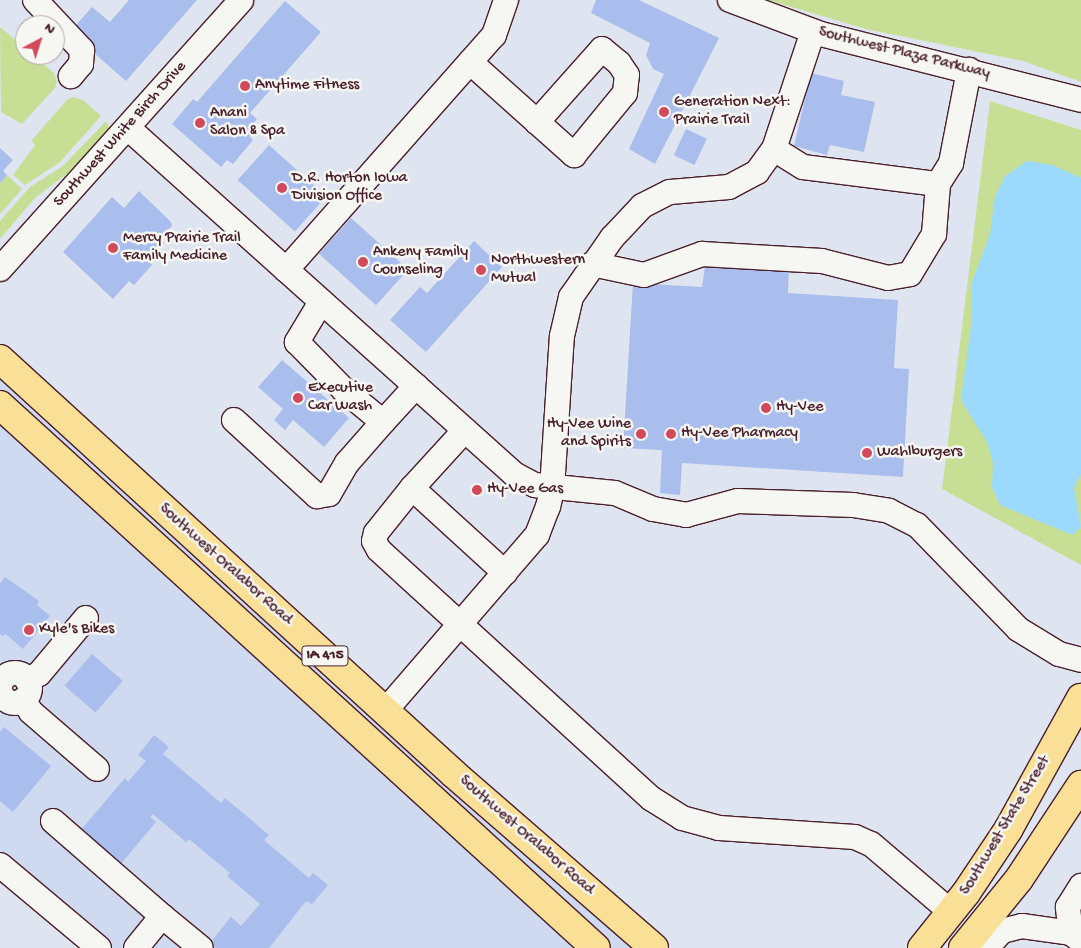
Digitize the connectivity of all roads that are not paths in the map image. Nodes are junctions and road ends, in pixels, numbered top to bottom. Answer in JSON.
{"nodes":[{"id":1,"x":36,"y":0,"type":"edge"},
{"id":2,"x":241,"y":0,"type":"edge"},
{"id":3,"x":506,"y":0,"type":"edge"},
{"id":4,"x":730,"y":0,"type":"edge"},
{"id":5,"x":813,"y":31,"type":"junction"},
{"id":6,"x":470,"y":62,"type":"junction"},
{"id":7,"x":969,"y":70,"type":"junction"},
{"id":8,"x":71,"y":76,"type":"dead end"},
{"id":9,"x":1081,"y":100,"type":"edge"},
{"id":10,"x":537,"y":122,"type":"dead end"},
{"id":11,"x":128,"y":128,"type":"junction"},
{"id":12,"x":774,"y":149,"type":"junction"},
{"id":13,"x":938,"y":184,"type":"junction"},
{"id":14,"x":592,"y":264,"type":"junction"},
{"id":15,"x":0,"y":269,"type":"edge"},
{"id":16,"x":286,"y":270,"type":"junction"},
{"id":17,"x":321,"y":302,"type":"junction"},
{"id":18,"x":0,"y":359,"type":"edge"},
{"id":19,"x":416,"y":386,"type":"junction"},
{"id":20,"x":0,"y":405,"type":"edge"},
{"id":21,"x":234,"y":420,"type":"dead end"},
{"id":22,"x":383,"y":422,"type":"junction"},
{"id":23,"x":466,"y":430,"type":"junction"},
{"id":24,"x":412,"y":488,"type":"junction"},
{"id":25,"x":552,"y":489,"type":"junction"},
{"id":26,"x":505,"y":573,"type":"junction"},
{"id":27,"x":86,"y":618,"type":"dead end"},
{"id":28,"x":460,"y":625,"type":"junction"},
{"id":29,"x":1081,"y":660,"type":"edge"},
{"id":30,"x":9,"y":687,"type":"edge"},
{"id":31,"x":1081,"y":698,"type":"edge"},
{"id":32,"x":385,"y":711,"type":"junction"},
{"id":33,"x":98,"y":769,"type":"dead end"},
{"id":34,"x":1081,"y":785,"type":"edge"},
{"id":35,"x":53,"y":821,"type":"dead end"},
{"id":36,"x":3,"y":873,"type":"edge"},
{"id":37,"x":1079,"y":894,"type":"edge"},
{"id":38,"x":952,"y":913,"type":"junction"},
{"id":39,"x":162,"y":916,"type":"junction"},
{"id":40,"x":1076,"y":937,"type":"edge"},
{"id":41,"x":99,"y":948,"type":"edge"},
{"id":42,"x":136,"y":948,"type":"edge"},
{"id":43,"x":201,"y":948,"type":"edge"},
{"id":44,"x":596,"y":948,"type":"edge"},
{"id":45,"x":654,"y":948,"type":"edge"},
{"id":46,"x":922,"y":948,"type":"edge"},
{"id":47,"x":963,"y":948,"type":"edge"},
{"id":48,"x":987,"y":948,"type":"edge"}],
"edges":[{"from":1,"to":8,"type":"street"},
{"from":2,"to":11,"type":"street","name":"Southwest White Birch Drive"},
{"from":3,"to":6,"type":"street"},
{"from":4,"to":5,"type":"street","name":"Southwest Plaza Parkway"},
{"from":5,"to":7,"type":"street","name":"Southwest Plaza Parkway"},
{"from":5,"to":12,"type":"street"},
{"from":6,"to":10,"type":"street"},
{"from":6,"to":16,"type":"street"},
{"from":7,"to":9,"type":"street","name":"Southwest Plaza Parkway"},
{"from":7,"to":13,"type":"street"},
{"from":11,"to":15,"type":"street","name":"Southwest White Birch Drive"},
{"from":11,"to":16,"type":"street"},
{"from":12,"to":13,"type":"street"},
{"from":12,"to":14,"type":"street"},
{"from":13,"to":14,"type":"street"},
{"from":14,"to":25,"type":"street"},
{"from":16,"to":17,"type":"street"},
{"from":17,"to":19,"type":"street"},
{"from":17,"to":22,"type":"street"},
{"from":18,"to":32,"type":"main road","name":"Southwest Oralabor Road","number":"IA 415"},
{"from":19,"to":22,"type":"street"},
{"from":19,"to":23,"type":"street"},
{"from":20,"to":44,"type":"main road","name":"Southwest Oralabor Road","number":"IA 415"},
{"from":21,"to":22,"type":"street"},
{"from":23,"to":24,"type":"street"},
{"from":23,"to":25,"type":"street"},
{"from":24,"to":26,"type":"street"},
{"from":24,"to":28,"type":"street"},
{"from":25,"to":26,"type":"street"},
{"from":25,"to":29,"type":"street"},
{"from":26,"to":28,"type":"street"},
{"from":27,"to":30,"type":"street"},
{"from":28,"to":32,"type":"street"},
{"from":28,"to":38,"type":"street"},
{"from":30,"to":33,"type":"street"},
{"from":31,"to":38,"type":"main road","name":"Southwest State Street"},
{"from":32,"to":45,"type":"main road","name":"Southwest Oralabor Road","number":"IA 415"},
{"from":34,"to":47,"type":"main road","name":"Southwest State Street"},
{"from":35,"to":39,"type":"street"},
{"from":36,"to":41,"type":"street"},
{"from":37,"to":40,"type":"street"},
{"from":38,"to":46,"type":"main road","name":"Southwest State Street"},
{"from":39,"to":42,"type":"street"},
{"from":39,"to":43,"type":"street"},
{"from":40,"to":48,"type":"street"}]}
